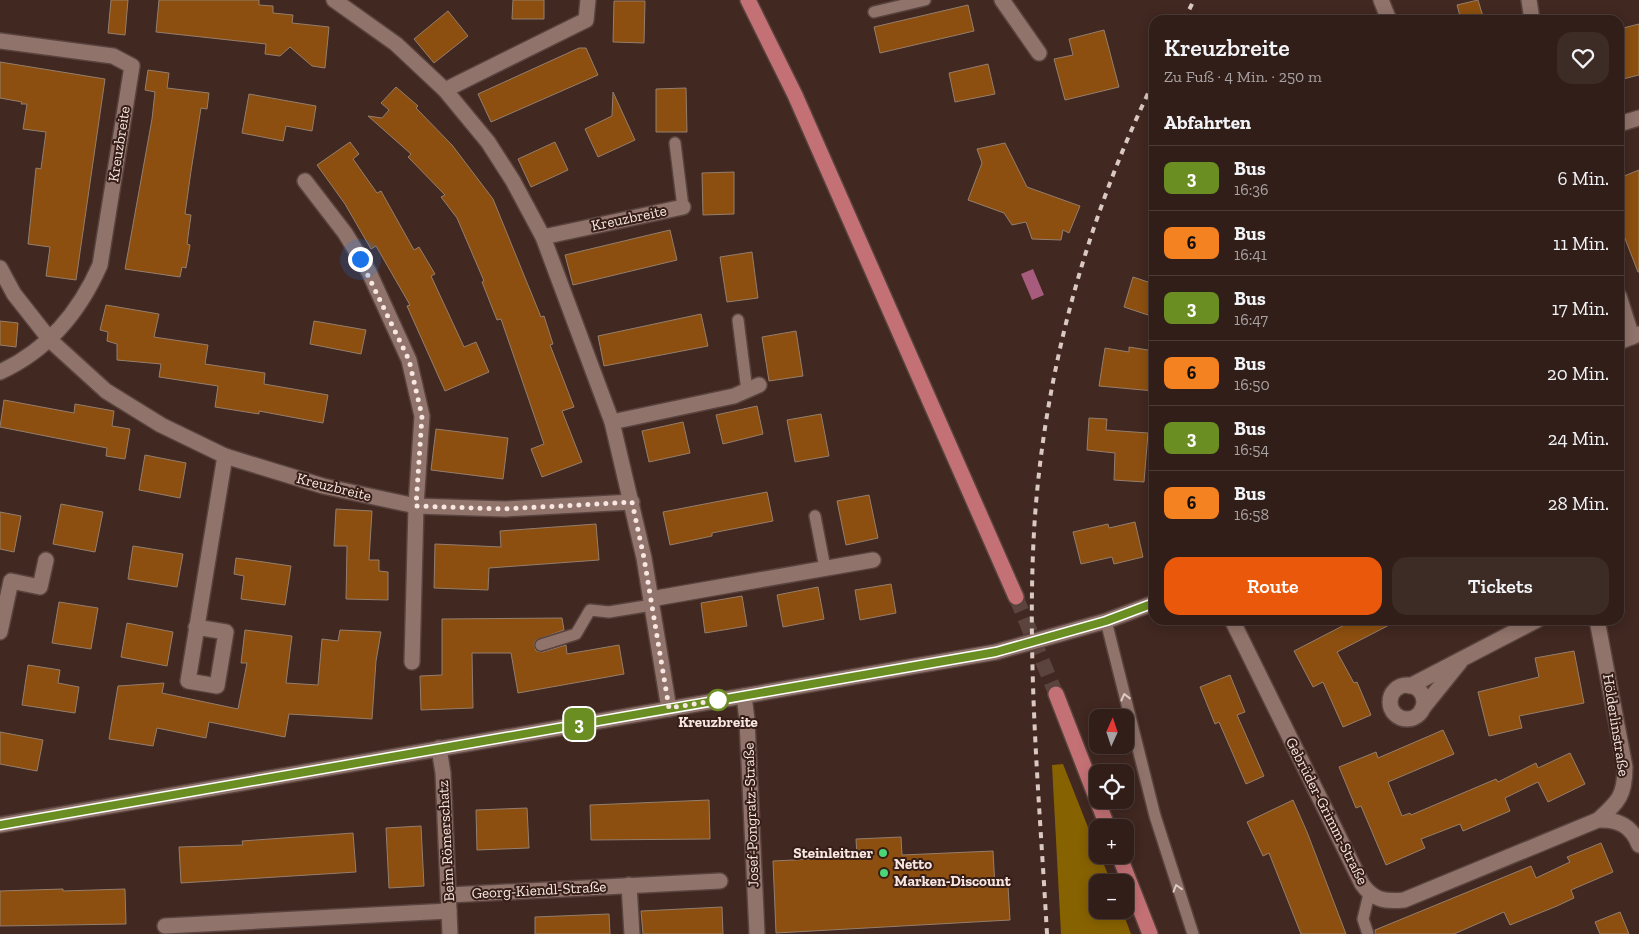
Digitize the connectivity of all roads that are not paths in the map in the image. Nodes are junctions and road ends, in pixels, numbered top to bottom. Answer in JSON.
{"nodes":[{"id":1,"x":588,"y":0,"type":"edge"},
{"id":2,"x":748,"y":0,"type":"edge"},
{"id":3,"x":925,"y":0,"type":"edge"},
{"id":4,"x":1002,"y":0,"type":"edge"},
{"id":5,"x":1381,"y":0,"type":"edge"},
{"id":6,"x":1529,"y":0,"type":"edge"},
{"id":7,"x":339,"y":1,"type":"edge"},
{"id":8,"x":874,"y":12,"type":"dead end"},
{"id":9,"x":1387,"y":15,"type":"edge"},
{"id":10,"x":1531,"y":15,"type":"edge"},
{"id":11,"x":0,"y":41,"type":"edge"},
{"id":12,"x":1039,"y":53,"type":"dead end"},
{"id":13,"x":445,"y":90,"type":"junction"},
{"id":14,"x":1639,"y":118,"type":"edge"},
{"id":15,"x":1624,"y":122,"type":"edge"},
{"id":16,"x":675,"y":144,"type":"dead end"},
{"id":17,"x":305,"y":181,"type":"dead end"},
{"id":18,"x":683,"y":207,"type":"joint"},
{"id":19,"x":543,"y":237,"type":"junction"},
{"id":20,"x":0,"y":268,"type":"edge"},
{"id":21,"x":1624,"y":315,"type":"edge"},
{"id":22,"x":738,"y":320,"type":"dead end"},
{"id":23,"x":1630,"y":338,"type":"edge"},
{"id":24,"x":51,"y":341,"type":"junction"},
{"id":25,"x":0,"y":372,"type":"edge"},
{"id":26,"x":753,"y":388,"type":"joint"},
{"id":27,"x":612,"y":422,"type":"junction"},
{"id":28,"x":225,"y":456,"type":"junction"},
{"id":29,"x":632,"y":502,"type":"junction"},
{"id":30,"x":416,"y":506,"type":"junction"},
{"id":31,"x":816,"y":516,"type":"dead end"},
{"id":32,"x":46,"y":560,"type":"dead end"},
{"id":33,"x":873,"y":560,"type":"dead end"},
{"id":34,"x":825,"y":568,"type":"junction"},
{"id":35,"x":1016,"y":596,"type":"tunnel mouth"},
{"id":36,"x":651,"y":602,"type":"junction"},
{"id":37,"x":1149,"y":605,"type":"edge"},
{"id":38,"x":1106,"y":621,"type":"junction"},
{"id":39,"x":1234,"y":625,"type":"edge"},
{"id":40,"x":1527,"y":625,"type":"edge"},
{"id":41,"x":1598,"y":625,"type":"edge"},
{"id":42,"x":196,"y":627,"type":"dead end"},
{"id":43,"x":0,"y":632,"type":"edge"},
{"id":44,"x":541,"y":645,"type":"dead end"},
{"id":45,"x":1465,"y":657,"type":"junction"},
{"id":46,"x":412,"y":662,"type":"dead end"},
{"id":47,"x":1410,"y":686,"type":"junction"},
{"id":48,"x":1056,"y":694,"type":"tunnel mouth"},
{"id":49,"x":744,"y":696,"type":"junction"},
{"id":50,"x":669,"y":708,"type":"junction"},
{"id":51,"x":1422,"y":709,"type":"junction"},
{"id":52,"x":439,"y":748,"type":"junction"},
{"id":53,"x":1105,"y":819,"type":"edge"},
{"id":54,"x":1598,"y":820,"type":"junction"},
{"id":55,"x":0,"y":825,"type":"edge"},
{"id":56,"x":1639,"y":845,"type":"edge"},
{"id":57,"x":1123,"y":864,"type":"edge"},
{"id":58,"x":720,"y":881,"type":"dead end"},
{"id":59,"x":629,"y":884,"type":"junction"},
{"id":60,"x":1369,"y":894,"type":"junction"},
{"id":61,"x":449,"y":895,"type":"junction"},
{"id":62,"x":449,"y":911,"type":"junction"},
{"id":63,"x":165,"y":926,"type":"dead end"},
{"id":64,"x":270,"y":928,"type":"edge"},
{"id":65,"x":450,"y":934,"type":"edge"},
{"id":66,"x":632,"y":934,"type":"edge"},
{"id":67,"x":756,"y":934,"type":"edge"},
{"id":68,"x":1150,"y":934,"type":"edge"},
{"id":69,"x":1193,"y":934,"type":"edge"},
{"id":70,"x":1368,"y":934,"type":"edge"}],
"edges":[{"from":1,"to":13,"type":"street"},
{"from":2,"to":35,"type":"main road"},
{"from":3,"to":8,"type":"lane"},
{"from":4,"to":12,"type":"street"},
{"from":5,"to":9,"type":"street"},
{"from":6,"to":10,"type":"street"},
{"from":7,"to":13,"type":"street"},
{"from":11,"to":24,"type":"street","name":"Kreuzbreite"},
{"from":13,"to":19,"type":"street"},
{"from":14,"to":15,"type":"street"},
{"from":16,"to":18,"type":"lane","name":"Kreuzbreite"},
{"from":17,"to":30,"type":"street"},
{"from":18,"to":19,"type":"street","name":"Kreuzbreite"},
{"from":19,"to":27,"type":"street"},
{"from":20,"to":24,"type":"street","name":"Kreuzbreite"},
{"from":21,"to":23,"type":"street"},
{"from":22,"to":26,"type":"lane"},
{"from":24,"to":25,"type":"street","name":"Kreuzbreite"},
{"from":24,"to":28,"type":"street","name":"Kreuzbreite"},
{"from":26,"to":27,"type":"street"},
{"from":27,"to":29,"type":"street"},
{"from":28,"to":30,"type":"street","name":"Kreuzbreite"},
{"from":28,"to":42,"type":"street"},
{"from":29,"to":30,"type":"street","name":"Kreuzbreite"},
{"from":29,"to":36,"type":"street"},
{"from":30,"to":46,"type":"street"},
{"from":31,"to":34,"type":"lane"},
{"from":32,"to":43,"type":"street"},
{"from":33,"to":34,"type":"street"},
{"from":34,"to":36,"type":"street"},
{"from":36,"to":44,"type":"lane"},
{"from":36,"to":50,"type":"street"},
{"from":37,"to":38,"type":"street"},
{"from":38,"to":49,"type":"street"},
{"from":69,"to":38,"type":"lane","one_way":true},
{"from":39,"to":60,"type":"street","name":"Gebrüder-Grimm-Straße"},
{"from":40,"to":45,"type":"street"},
{"from":41,"to":54,"type":"street","name":"Hölderlinstraße"},
{"from":45,"to":47,"type":"street"},
{"from":45,"to":51,"type":"street"},
{"from":47,"to":51,"type":"street"},
{"from":47,"to":51,"type":"street"},
{"from":48,"to":53,"type":"main road"},
{"from":49,"to":50,"type":"street"},
{"from":49,"to":67,"type":"street","name":"Josef-Pongratz-Straße"},
{"from":50,"to":52,"type":"street"},
{"from":52,"to":55,"type":"street"},
{"from":52,"to":61,"type":"street","name":"Beim Römerschatz"},
{"from":54,"to":56,"type":"street"},
{"from":54,"to":60,"type":"street","name":"Gebrüder-Grimm-Straße"},
{"from":57,"to":68,"type":"main road"},
{"from":58,"to":59,"type":"street","name":"Georg-Kiendl-Straße"},
{"from":59,"to":61,"type":"street","name":"Georg-Kiendl-Straße"},
{"from":59,"to":66,"type":"street"},
{"from":60,"to":70,"type":"lane"},
{"from":61,"to":62,"type":"street","name":"Beim Römerschatz"},
{"from":62,"to":64,"type":"street"},
{"from":62,"to":65,"type":"street","name":"Beim Römerschatz"},
{"from":63,"to":64,"type":"street"}]}
